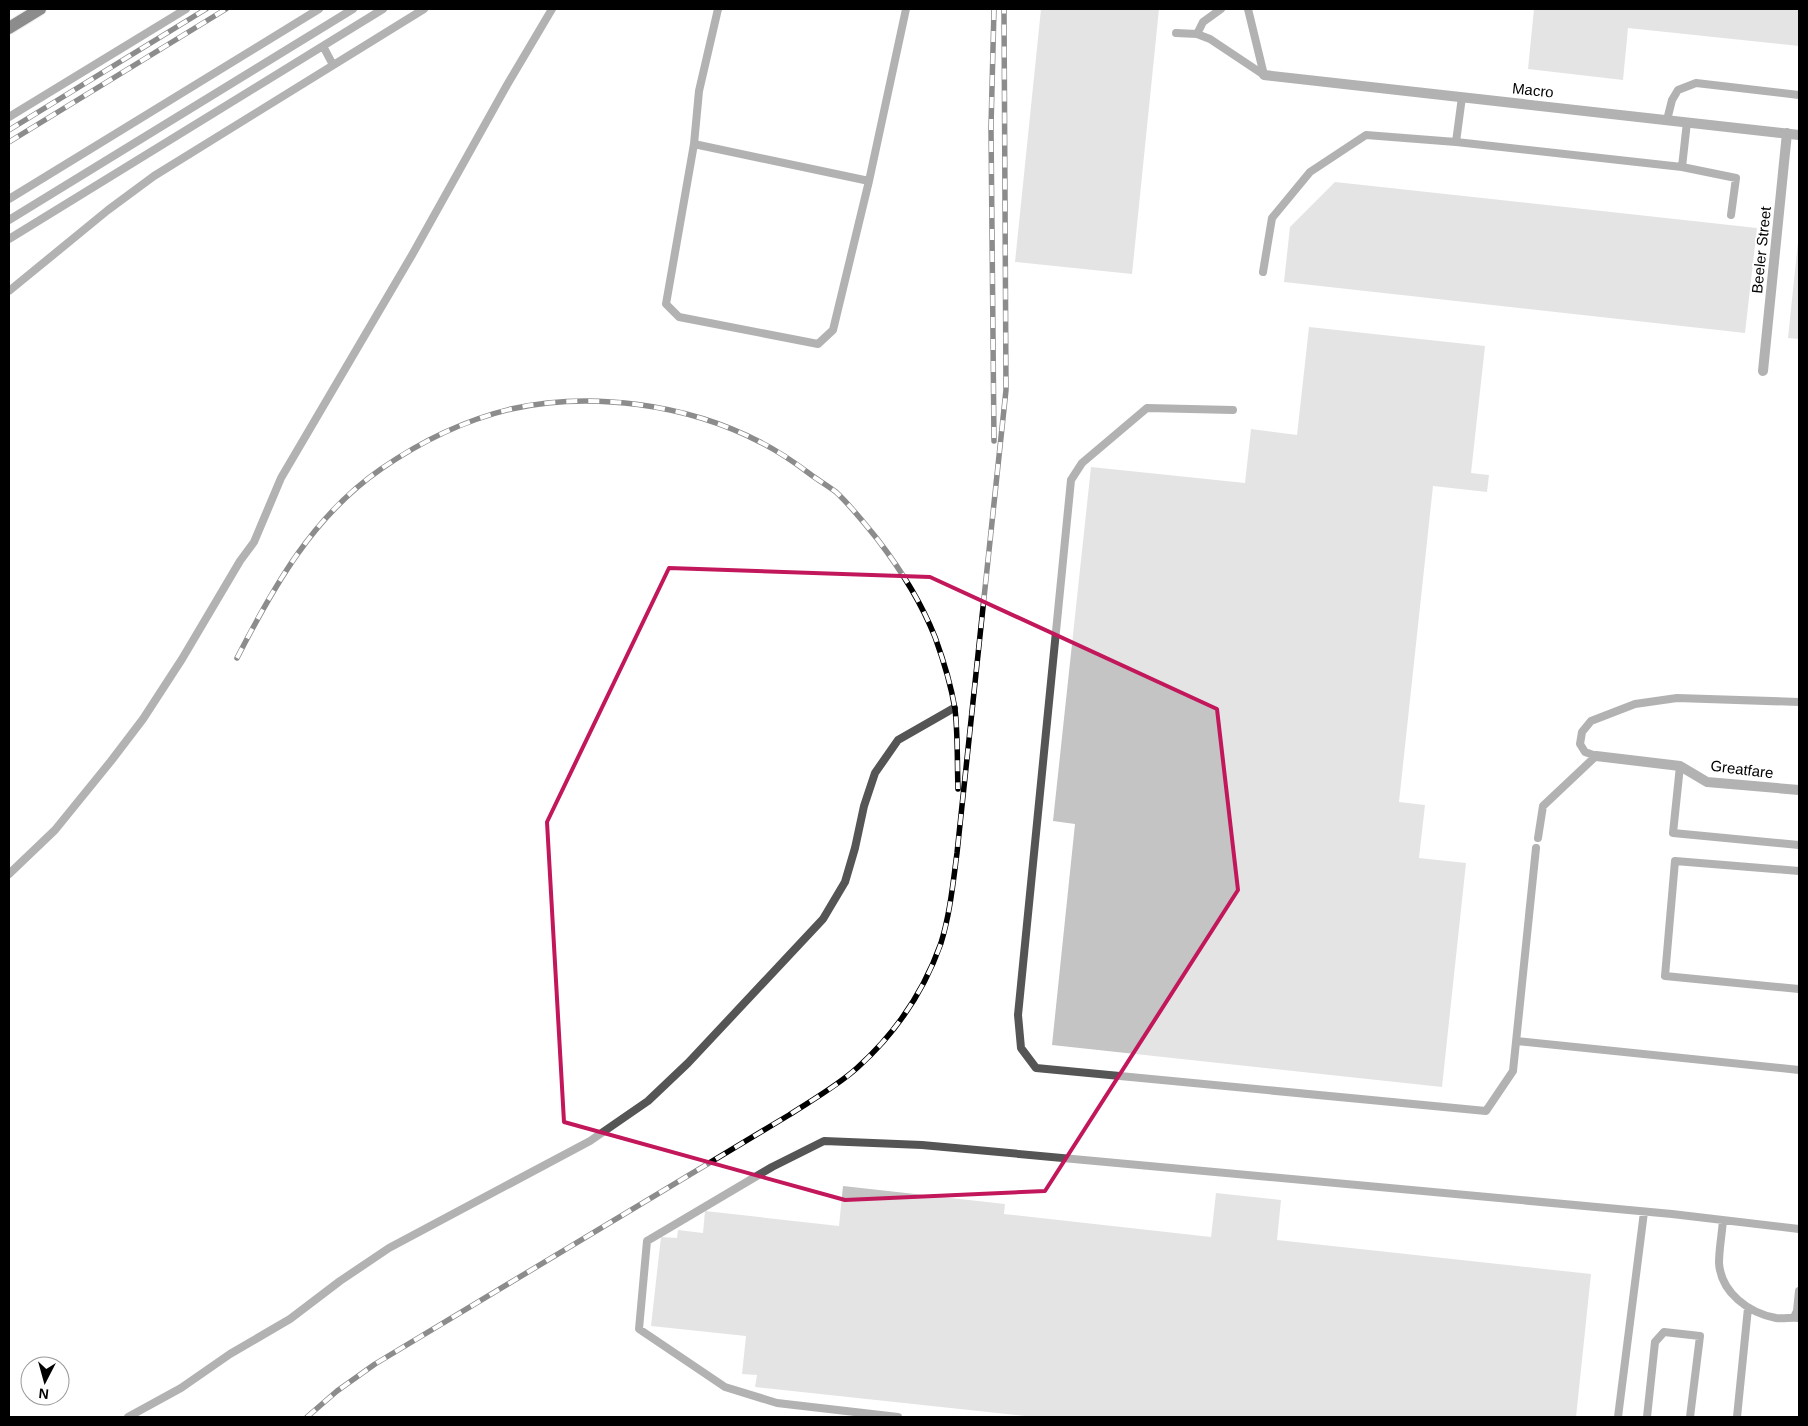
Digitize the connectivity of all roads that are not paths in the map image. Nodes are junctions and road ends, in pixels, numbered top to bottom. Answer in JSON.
{"nodes":[{"id":1,"x":40,"y":9,"type":"edge"},
{"id":2,"x":186,"y":9,"type":"edge"},
{"id":3,"x":319,"y":9,"type":"edge"},
{"id":4,"x":353,"y":9,"type":"edge"},
{"id":5,"x":383,"y":9,"type":"edge"},
{"id":6,"x":424,"y":9,"type":"edge"},
{"id":7,"x":552,"y":9,"type":"edge"},
{"id":8,"x":718,"y":9,"type":"edge"},
{"id":9,"x":906,"y":9,"type":"edge"},
{"id":10,"x":1221,"y":9,"type":"edge"},
{"id":11,"x":1248,"y":9,"type":"edge"},
{"id":12,"x":9,"y":28,"type":"edge"},
{"id":13,"x":1176,"y":33,"type":"dead end"},
{"id":14,"x":1197,"y":34,"type":"junction"},
{"id":15,"x":323,"y":46,"type":"junction"},
{"id":16,"x":334,"y":65,"type":"junction"},
{"id":17,"x":1264,"y":75,"type":"junction"},
{"id":18,"x":1799,"y":95,"type":"edge"},
{"id":19,"x":1462,"y":97,"type":"junction"},
{"id":20,"x":9,"y":117,"type":"edge"},
{"id":21,"x":1667,"y":120,"type":"junction"},
{"id":22,"x":1687,"y":122,"type":"junction"},
{"id":23,"x":1787,"y":133,"type":"junction"},
{"id":24,"x":1799,"y":135,"type":"edge"},
{"id":25,"x":1456,"y":142,"type":"junction"},
{"id":26,"x":694,"y":144,"type":"junction"},
{"id":27,"x":1682,"y":167,"type":"junction"},
{"id":28,"x":869,"y":181,"type":"junction"},
{"id":29,"x":9,"y":199,"type":"edge"},
{"id":30,"x":1731,"y":215,"type":"dead end"},
{"id":31,"x":9,"y":220,"type":"edge"},
{"id":32,"x":9,"y":239,"type":"edge"},
{"id":33,"x":1263,"y":272,"type":"dead end"},
{"id":34,"x":9,"y":291,"type":"edge"},
{"id":35,"x":1763,"y":371,"type":"dead end"},
{"id":36,"x":1233,"y":410,"type":"dead end"},
{"id":37,"x":1799,"y":702,"type":"edge"},
{"id":38,"x":954,"y":708,"type":"dead end"},
{"id":39,"x":1596,"y":756,"type":"junction"},
{"id":40,"x":1680,"y":766,"type":"junction"},
{"id":41,"x":1799,"y":790,"type":"edge"},
{"id":42,"x":1538,"y":838,"type":"dead end"},
{"id":43,"x":1799,"y":845,"type":"edge"},
{"id":44,"x":1536,"y":848,"type":"dead end"},
{"id":45,"x":1799,"y":871,"type":"edge"},
{"id":46,"x":9,"y":874,"type":"edge"},
{"id":47,"x":1799,"y":989,"type":"edge"},
{"id":48,"x":1517,"y":1041,"type":"junction"},
{"id":49,"x":1799,"y":1070,"type":"edge"},
{"id":50,"x":1644,"y":1212,"type":"junction"},
{"id":51,"x":1723,"y":1220,"type":"junction"},
{"id":52,"x":1799,"y":1229,"type":"edge"},
{"id":53,"x":1799,"y":1291,"type":"edge"},
{"id":54,"x":1748,"y":1308,"type":"junction"},
{"id":55,"x":1797,"y":1317,"type":"edge"},
{"id":56,"x":128,"y":1417,"type":"edge"},
{"id":57,"x":898,"y":1417,"type":"edge"},
{"id":58,"x":1618,"y":1417,"type":"edge"},
{"id":59,"x":1647,"y":1417,"type":"edge"},
{"id":60,"x":1690,"y":1417,"type":"edge"},
{"id":61,"x":1737,"y":1417,"type":"edge"}],
"edges":[{"from":1,"to":12,"type":"main road"},
{"from":2,"to":20,"type":"lane"},
{"from":3,"to":29,"type":"lane"},
{"from":4,"to":31,"type":"lane"},
{"from":5,"to":15,"type":"lane"},
{"from":6,"to":16,"type":"lane"},
{"from":7,"to":46,"type":"lane"},
{"from":8,"to":26,"type":"lane"},
{"from":9,"to":28,"type":"lane"},
{"from":10,"to":14,"type":"lane"},
{"from":11,"to":17,"type":"lane"},
{"from":13,"to":14,"type":"lane"},
{"from":14,"to":17,"type":"lane"},
{"from":15,"to":16,"type":"lane"},
{"from":15,"to":32,"type":"lane"},
{"from":16,"to":34,"type":"lane"},
{"from":17,"to":19,"type":"street","name":"Macro"},
{"from":18,"to":21,"type":"lane"},
{"from":19,"to":21,"type":"street","name":"Macro"},
{"from":19,"to":25,"type":"lane"},
{"from":21,"to":22,"type":"street","name":"Macro"},
{"from":22,"to":23,"type":"street","name":"Macro"},
{"from":22,"to":27,"type":"lane"},
{"from":23,"to":24,"type":"street","name":"Macro"},
{"from":23,"to":35,"type":"street","name":"Beeler Street"},
{"from":25,"to":27,"type":"lane"},
{"from":25,"to":33,"type":"lane"},
{"from":26,"to":28,"type":"lane"},
{"from":26,"to":28,"type":"lane"},
{"from":27,"to":30,"type":"lane"},
{"from":36,"to":48,"type":"lane"},
{"from":37,"to":39,"type":"lane"},
{"from":38,"to":56,"type":"lane"},
{"from":39,"to":40,"type":"street","name":"Greatfare"},
{"from":39,"to":42,"type":"lane"},
{"from":40,"to":41,"type":"street","name":"Greatfare"},
{"from":40,"to":43,"type":"lane"},
{"from":44,"to":48,"type":"lane"},
{"from":45,"to":47,"type":"lane"},
{"from":48,"to":49,"type":"lane"},
{"from":50,"to":51,"type":"lane"},
{"from":50,"to":57,"type":"lane"},
{"from":50,"to":58,"type":"lane"},
{"from":51,"to":52,"type":"lane"},
{"from":51,"to":54,"type":"lane"},
{"from":53,"to":55,"type":"lane"},
{"from":54,"to":55,"type":"lane"},
{"from":54,"to":61,"type":"lane"},
{"from":59,"to":60,"type":"lane"}]}
